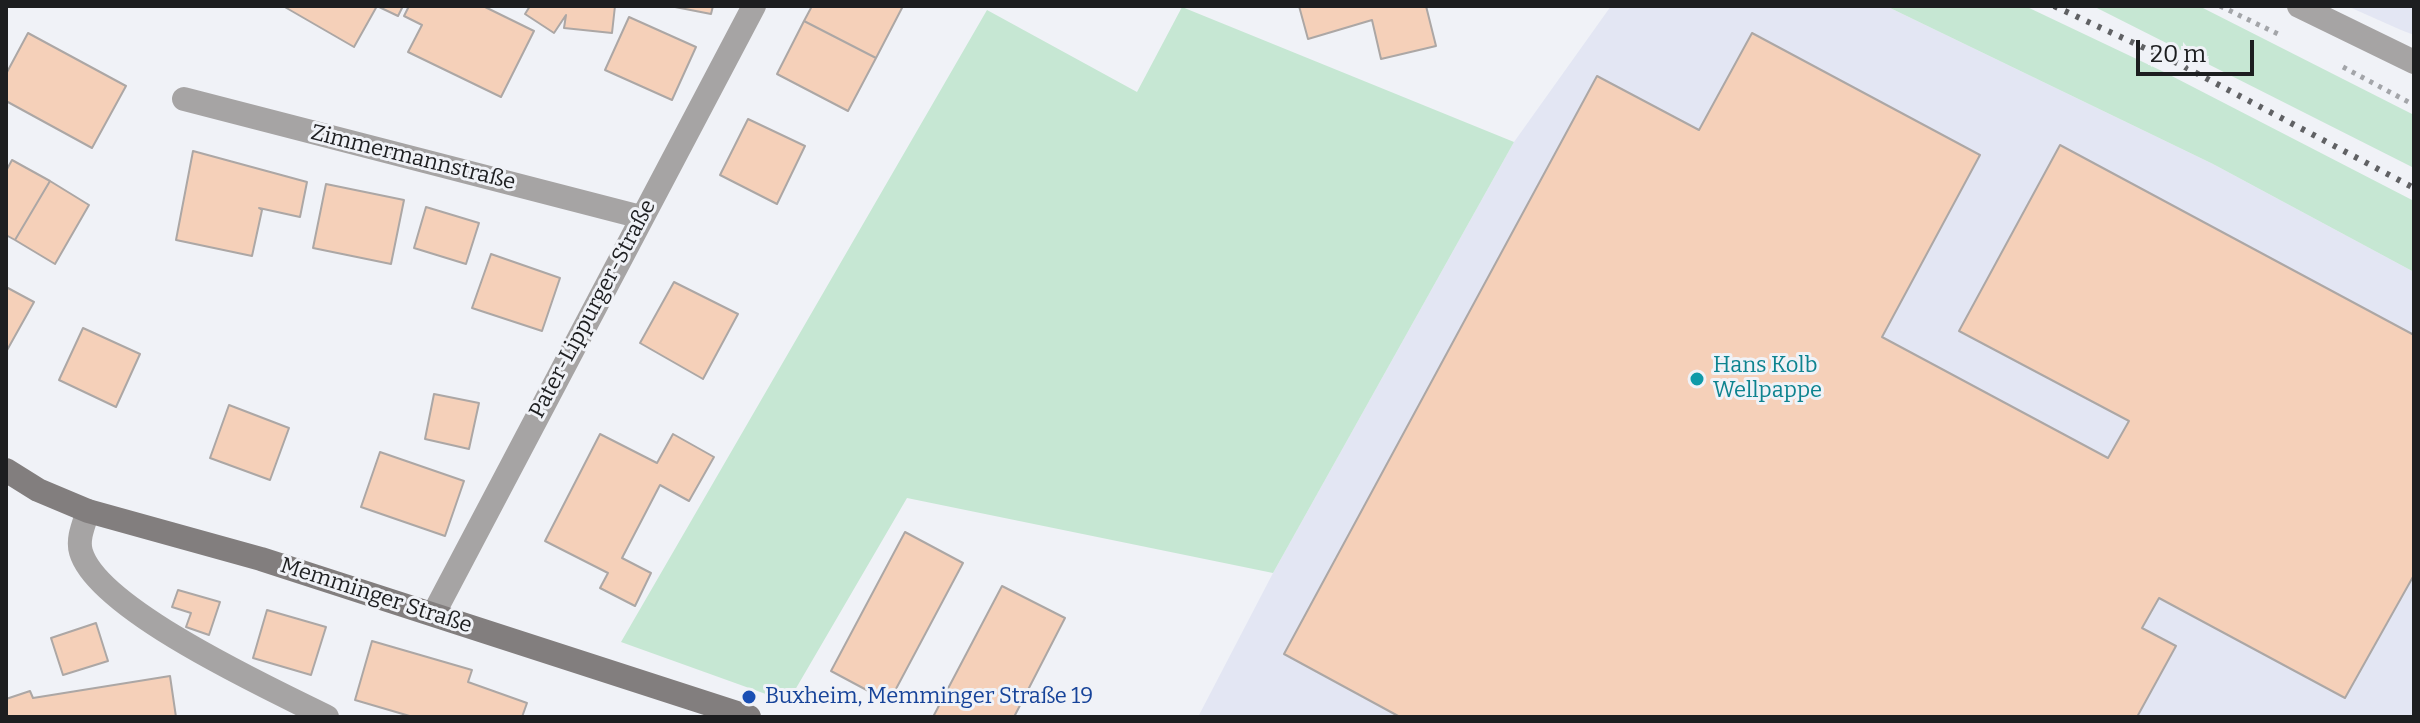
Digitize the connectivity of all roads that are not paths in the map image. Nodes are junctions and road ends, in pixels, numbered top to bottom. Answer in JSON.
{"nodes":[{"id":1,"x":754,"y":6,"type":"edge"},
{"id":2,"x":2299,"y":6,"type":"edge"},
{"id":3,"x":2414,"y":62,"type":"edge"},
{"id":4,"x":184,"y":99,"type":"dead end"},
{"id":5,"x":641,"y":217,"type":"junction"},
{"id":6,"x":6,"y":470,"type":"edge"},
{"id":7,"x":88,"y":511,"type":"junction"},
{"id":8,"x":434,"y":613,"type":"junction"},
{"id":9,"x":327,"y":717,"type":"edge"},
{"id":10,"x":749,"y":717,"type":"edge"}],
"edges":[{"from":1,"to":5,"type":"street","name":"Pater-Lippurger-Straße"},
{"from":2,"to":3,"type":"street"},
{"from":4,"to":5,"type":"street","name":"Zimmermannstraße"},
{"from":5,"to":8,"type":"street","name":"Pater-Lippurger-Straße"},
{"from":6,"to":7,"type":"street","name":"Memminger Straße"},
{"from":7,"to":8,"type":"street","name":"Memminger Straße"},
{"from":7,"to":9,"type":"street"},
{"from":8,"to":10,"type":"street","name":"Memminger Straße"}]}
